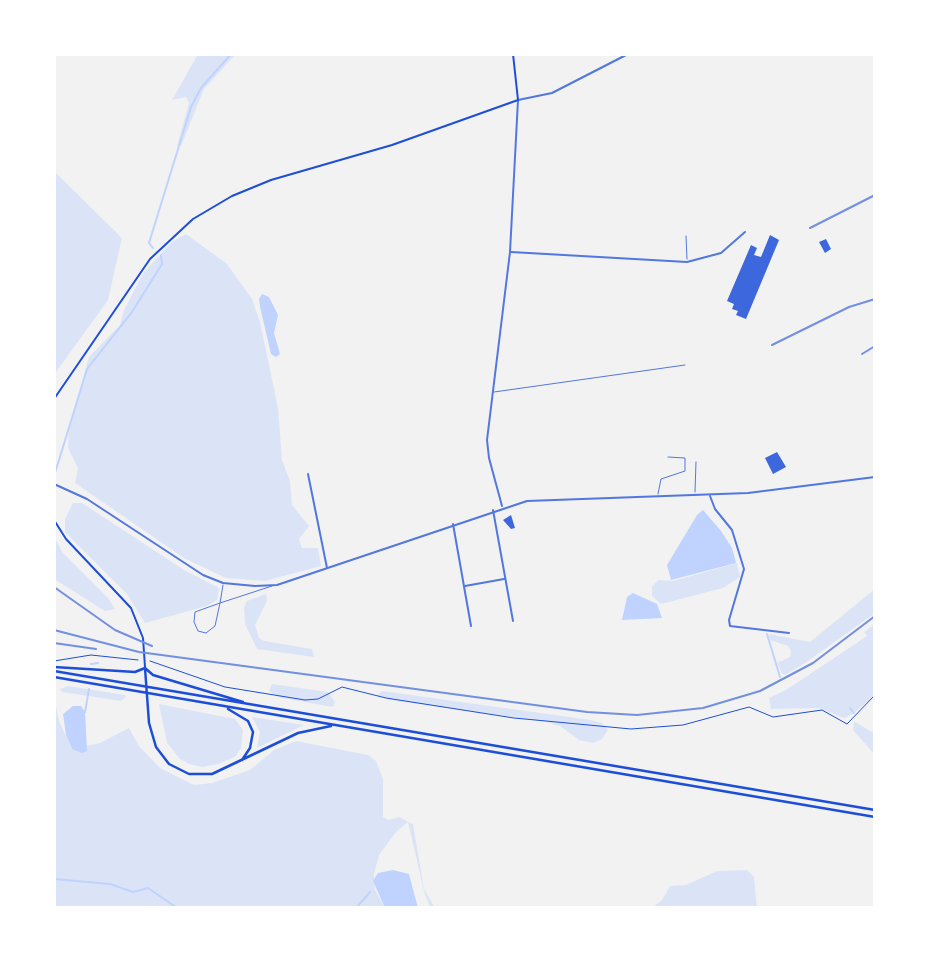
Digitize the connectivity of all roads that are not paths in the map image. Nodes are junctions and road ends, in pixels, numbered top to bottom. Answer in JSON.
{"nodes":[{"id":1,"x":513,"y":54,"type":"edge"},
{"id":2,"x":628,"y":54,"type":"edge"},
{"id":3,"x":518,"y":100,"type":"junction"},
{"id":4,"x":745,"y":232,"type":"dead end"},
{"id":5,"x":686,"y":236,"type":"dead end"},
{"id":6,"x":510,"y":252,"type":"junction"},
{"id":7,"x":687,"y":262,"type":"junction"},
{"id":8,"x":685,"y":365,"type":"dead end"},
{"id":9,"x":494,"y":392,"type":"junction"},
{"id":10,"x":54,"y":399,"type":"edge"},
{"id":11,"x":668,"y":457,"type":"dead end"},
{"id":12,"x":696,"y":462,"type":"dead end"},
{"id":13,"x":308,"y":474,"type":"dead end"},
{"id":14,"x":875,"y":477,"type":"edge"},
{"id":15,"x":54,"y":484,"type":"edge"},
{"id":16,"x":695,"y":495,"type":"junction"},
{"id":17,"x":710,"y":495,"type":"junction"},
{"id":18,"x":658,"y":496,"type":"junction"},
{"id":19,"x":503,"y":507,"type":"junction"},
{"id":20,"x":493,"y":510,"type":"junction"},
{"id":21,"x":54,"y":520,"type":"edge"},
{"id":22,"x":453,"y":524,"type":"junction"},
{"id":23,"x":327,"y":568,"type":"junction"},
{"id":24,"x":505,"y":578,"type":"junction"},
{"id":25,"x":223,"y":583,"type":"junction"},
{"id":26,"x":277,"y":584,"type":"junction"},
{"id":27,"x":465,"y":586,"type":"junction"},
{"id":28,"x":220,"y":603,"type":"junction"},
{"id":29,"x":513,"y":621,"type":"dead end"},
{"id":30,"x":471,"y":626,"type":"dead end"},
{"id":31,"x":789,"y":634,"type":"dead end"},
{"id":32,"x":145,"y":668,"type":"junction"},
{"id":33,"x":54,"y":669,"type":"edge"},
{"id":34,"x":54,"y":677,"type":"edge"},
{"id":35,"x":247,"y":704,"type":"junction"},
{"id":36,"x":218,"y":706,"type":"junction"},
{"id":37,"x":342,"y":727,"type":"junction"},
{"id":38,"x":239,"y":762,"type":"junction"},
{"id":39,"x":875,"y":810,"type":"edge"},
{"id":40,"x":875,"y":817,"type":"edge"}],
"edges":[{"from":1,"to":3,"type":"main road"},
{"from":2,"to":3,"type":"street"},
{"from":3,"to":6,"type":"street"},
{"from":3,"to":10,"type":"main road"},
{"from":4,"to":7,"type":"street"},
{"from":5,"to":7,"type":"lane"},
{"from":6,"to":7,"type":"street"},
{"from":6,"to":9,"type":"street"},
{"from":8,"to":9,"type":"lane"},
{"from":9,"to":19,"type":"street"},
{"from":11,"to":18,"type":"lane"},
{"from":12,"to":16,"type":"lane"},
{"from":13,"to":23,"type":"street"},
{"from":14,"to":17,"type":"street"},
{"from":15,"to":25,"type":"street"},
{"from":16,"to":17,"type":"street"},
{"from":16,"to":18,"type":"street"},
{"from":17,"to":31,"type":"street"},
{"from":18,"to":19,"type":"street"},
{"from":19,"to":20,"type":"street"},
{"from":20,"to":22,"type":"street"},
{"from":20,"to":24,"type":"street"},
{"from":21,"to":32,"type":"main road"},
{"from":22,"to":23,"type":"street"},
{"from":22,"to":27,"type":"street"},
{"from":23,"to":26,"type":"street"},
{"from":24,"to":27,"type":"street"},
{"from":24,"to":29,"type":"street"},
{"from":25,"to":26,"type":"street"},
{"from":25,"to":28,"type":"lane"},
{"from":26,"to":28,"type":"lane"},
{"from":27,"to":30,"type":"street"},
{"from":28,"to":28,"type":"lane"},
{"from":32,"to":33,"type":"highway"},
{"from":32,"to":35,"type":"highway"},
{"from":32,"to":38,"type":"highway"},
{"from":33,"to":35,"type":"highway"},
{"from":34,"to":36,"type":"highway"},
{"from":35,"to":39,"type":"highway"},
{"from":36,"to":37,"type":"highway"},
{"from":36,"to":38,"type":"highway"},
{"from":37,"to":38,"type":"highway"},
{"from":37,"to":40,"type":"highway"}]}
